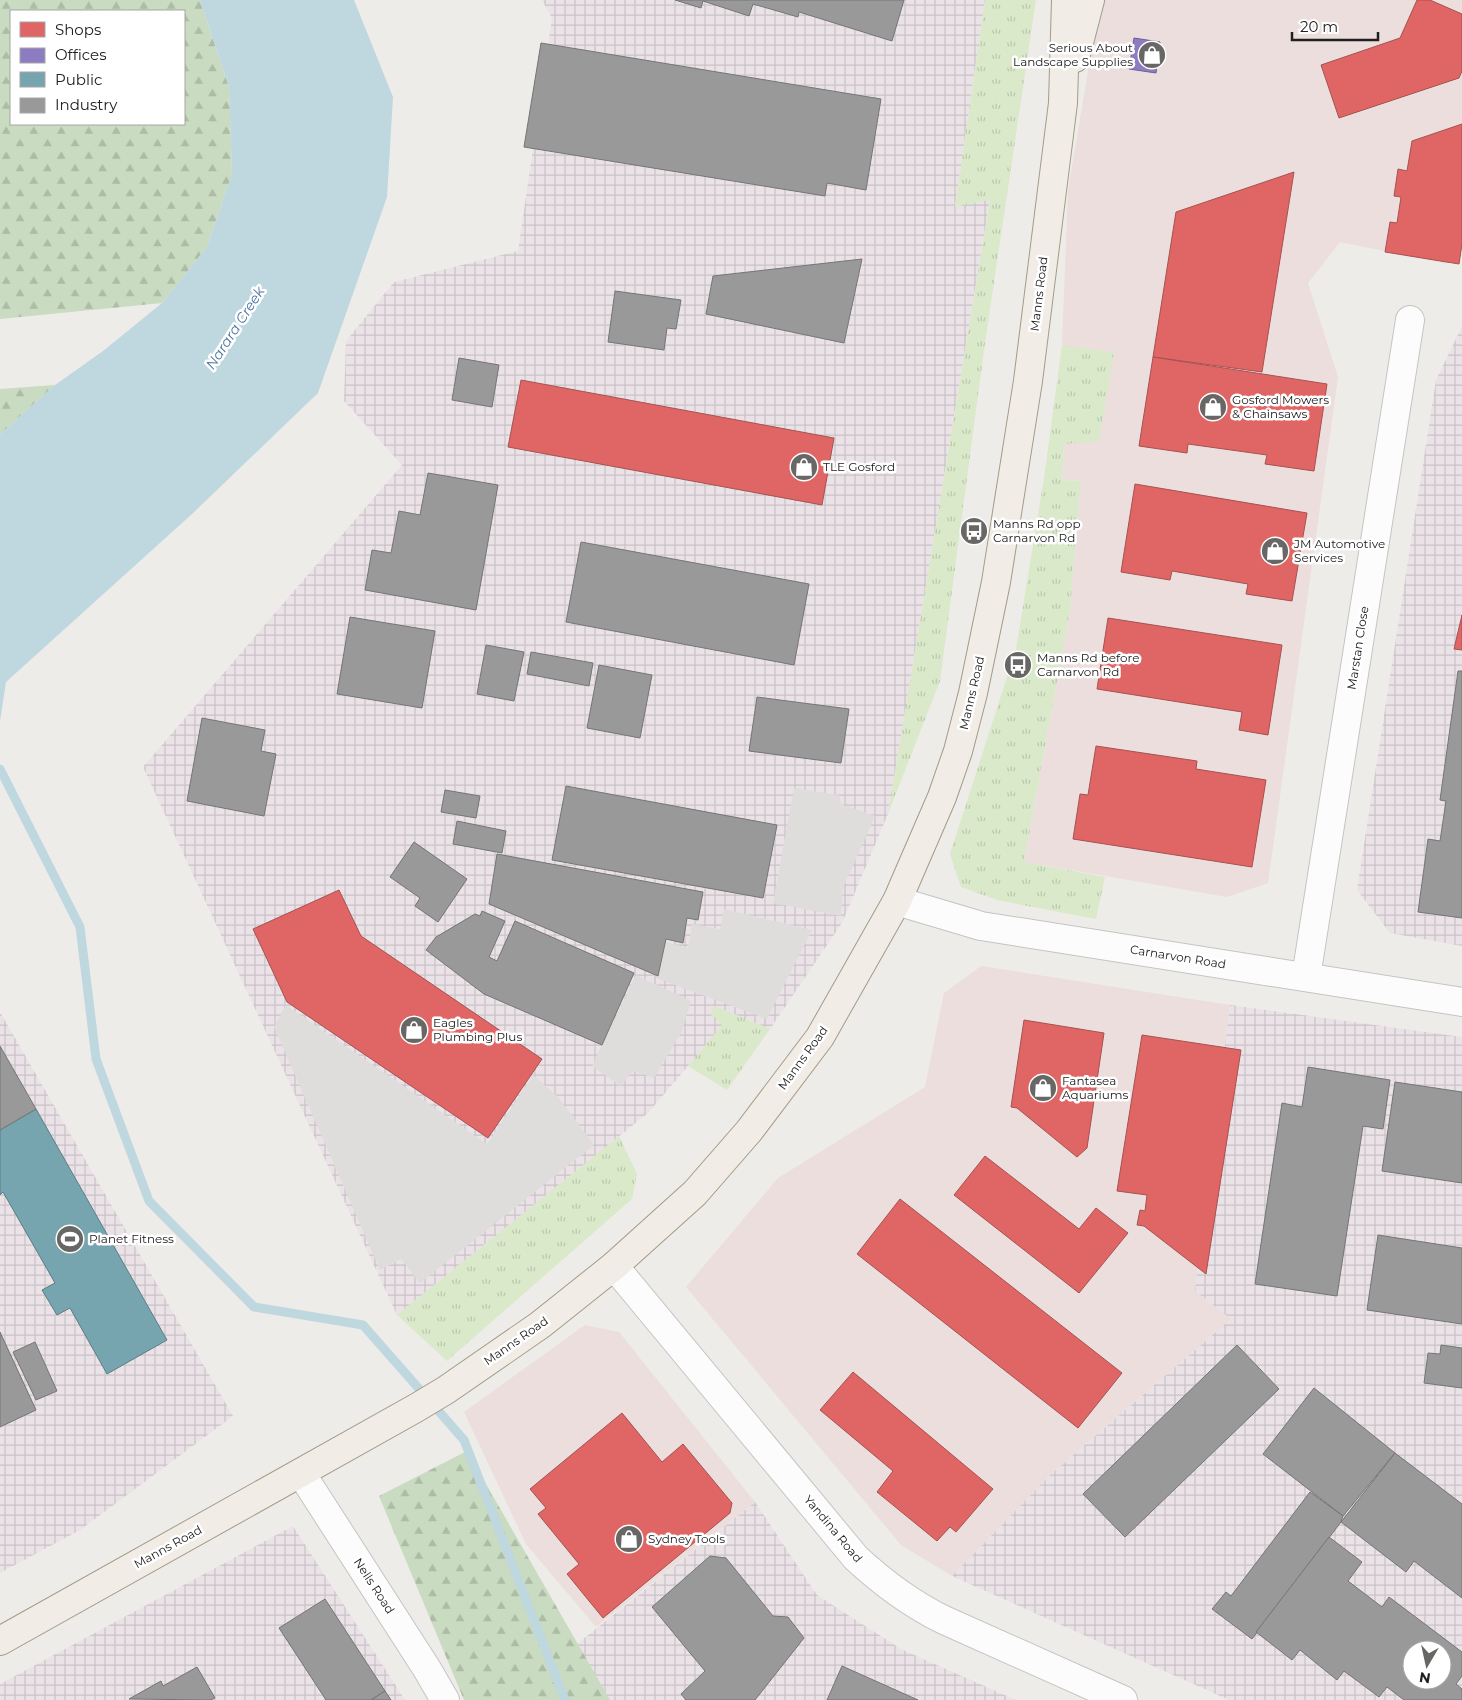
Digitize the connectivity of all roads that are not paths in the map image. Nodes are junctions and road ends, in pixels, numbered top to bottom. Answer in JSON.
{"nodes":[{"id":1,"x":1066,"y":0,"type":"edge"},
{"id":2,"x":1090,"y":0,"type":"edge"},
{"id":3,"x":1063,"y":103,"type":"junction"},
{"id":4,"x":1410,"y":320,"type":"dead end"},
{"id":5,"x":897,"y":901,"type":"junction"},
{"id":6,"x":1306,"y":977,"type":"junction"},
{"id":7,"x":1462,"y":1002,"type":"edge"},
{"id":8,"x":614,"y":1266,"type":"junction"},
{"id":9,"x":301,"y":1473,"type":"junction"},
{"id":10,"x":0,"y":1641,"type":"edge"},
{"id":11,"x":445,"y":1700,"type":"edge"},
{"id":12,"x":1123,"y":1700,"type":"edge"}],
"edges":[{"from":1,"to":3,"type":"main road","name":"Manns Road"},
{"from":2,"to":3,"type":"main road","name":"Manns Road"},
{"from":3,"to":5,"type":"main road","name":"Manns Road"},
{"from":4,"to":6,"type":"street","name":"Marstan Close"},
{"from":5,"to":6,"type":"street","name":"Carnarvon Road"},
{"from":5,"to":8,"type":"main road","name":"Manns Road"},
{"from":6,"to":7,"type":"street","name":"Carnarvon Road"},
{"from":8,"to":9,"type":"main road","name":"Manns Road"},
{"from":8,"to":12,"type":"street","name":"Yandina Road"},
{"from":9,"to":10,"type":"main road","name":"Manns Road"},
{"from":9,"to":11,"type":"street","name":"Nells Road"}]}
